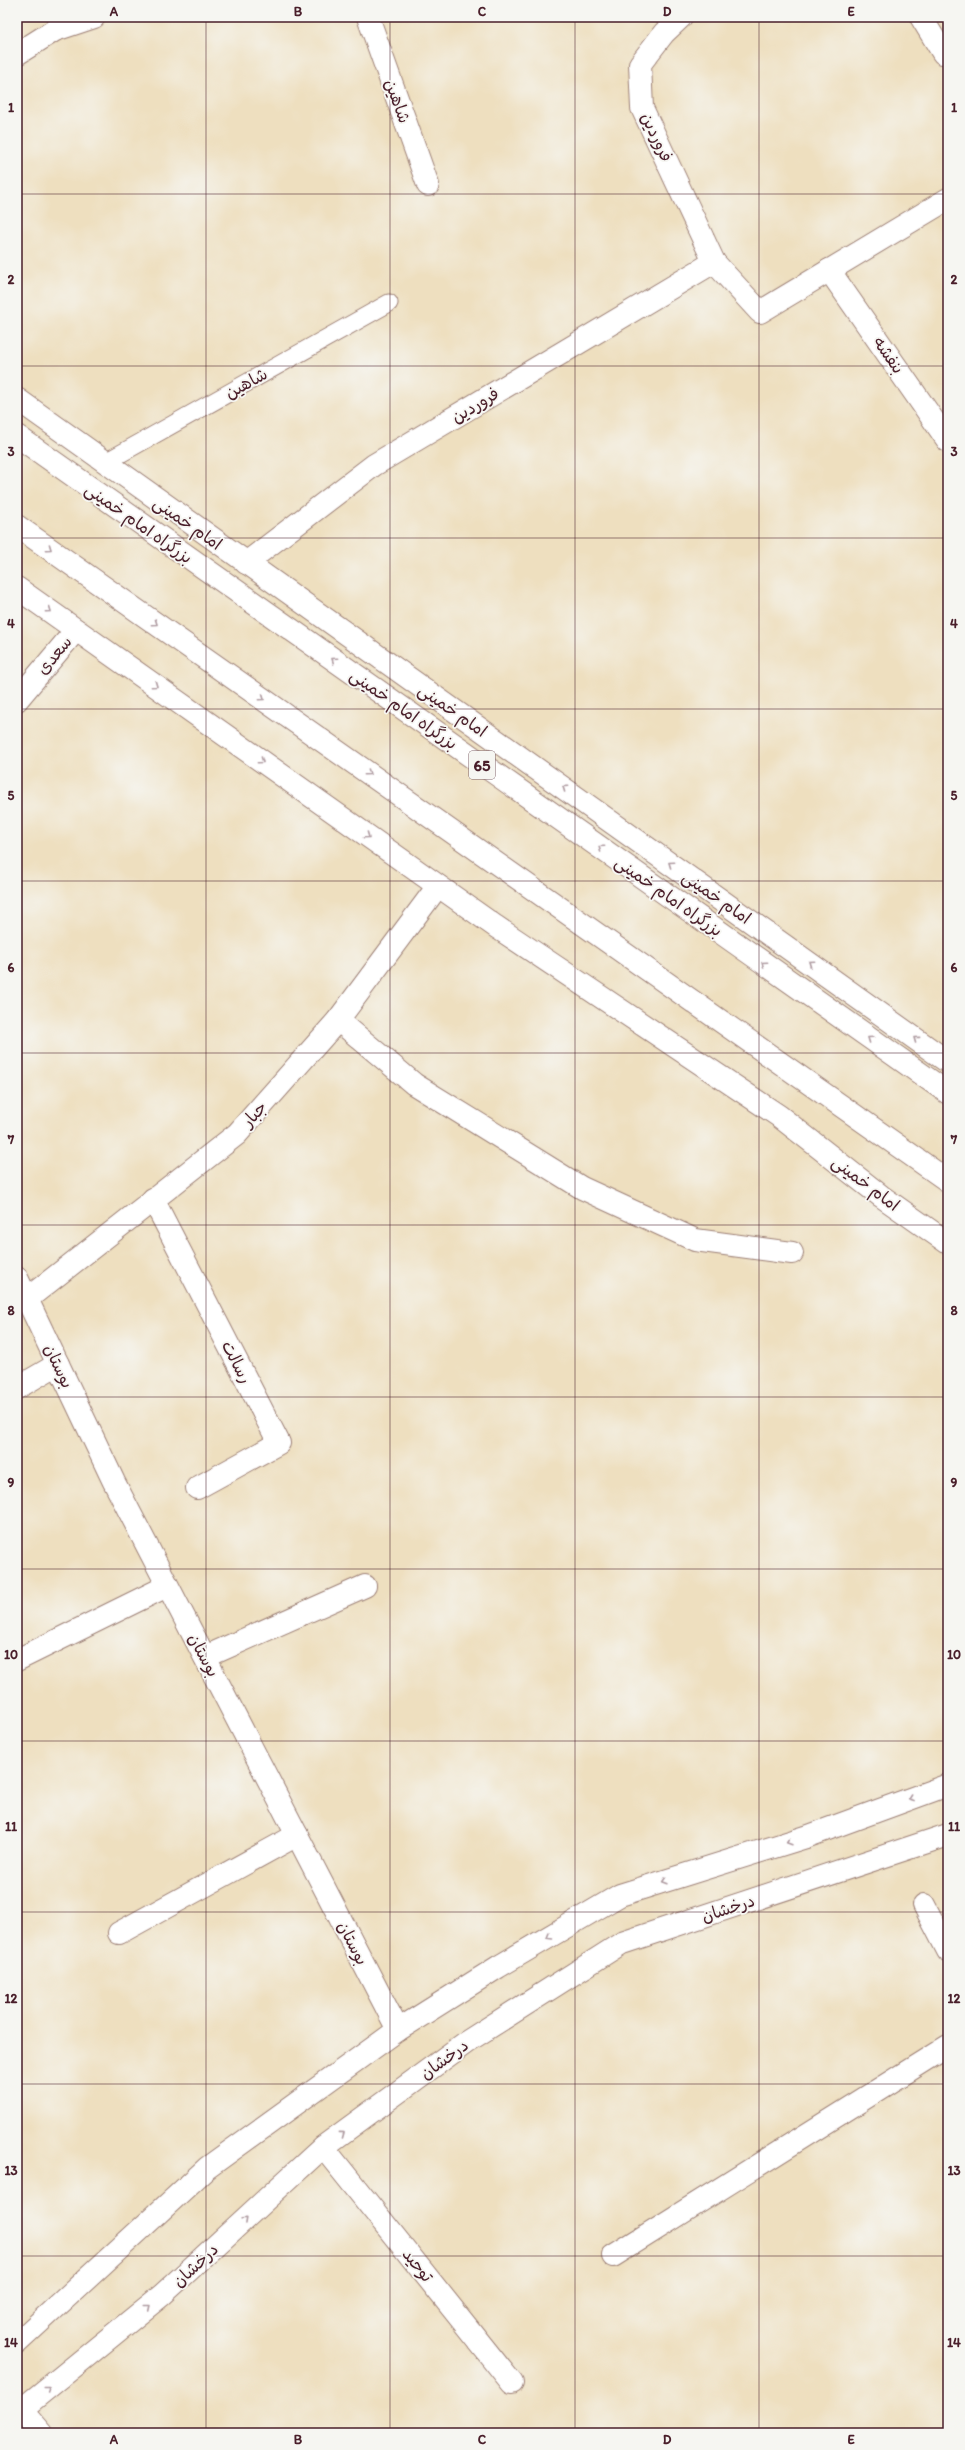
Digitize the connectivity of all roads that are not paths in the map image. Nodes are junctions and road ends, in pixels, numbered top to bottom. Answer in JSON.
{"nodes":[{"id":1,"x":94,"y":17,"type":"edge"},
{"id":2,"x":368,"y":17,"type":"edge"},
{"id":3,"x":681,"y":17,"type":"edge"},
{"id":4,"x":921,"y":17,"type":"edge"},
{"id":5,"x":948,"y":53,"type":"edge"},
{"id":6,"x":17,"y":54,"type":"edge"},
{"id":7,"x":428,"y":184,"type":"dead end"},
{"id":8,"x":948,"y":199,"type":"edge"},
{"id":9,"x":714,"y":262,"type":"junction"},
{"id":10,"x":829,"y":270,"type":"junction"},
{"id":11,"x":389,"y":303,"type":"dead end"},
{"id":12,"x":17,"y":399,"type":"edge"},
{"id":13,"x":17,"y":436,"type":"edge"},
{"id":14,"x":948,"y":441,"type":"edge"},
{"id":15,"x":104,"y":463,"type":"junction"},
{"id":16,"x":17,"y":526,"type":"edge"},
{"id":17,"x":246,"y":563,"type":"junction"},
{"id":18,"x":17,"y":588,"type":"edge"},
{"id":19,"x":76,"y":630,"type":"junction"},
{"id":20,"x":17,"y":700,"type":"edge"},
{"id":21,"x":438,"y":886,"type":"junction"},
{"id":22,"x":338,"y":1020,"type":"junction"},
{"id":23,"x":948,"y":1062,"type":"edge"},
{"id":24,"x":948,"y":1093,"type":"edge"},
{"id":25,"x":948,"y":1181,"type":"edge"},
{"id":26,"x":153,"y":1199,"type":"junction"},
{"id":27,"x":948,"y":1243,"type":"edge"},
{"id":28,"x":792,"y":1253,"type":"dead end"},
{"id":29,"x":17,"y":1278,"type":"edge"},
{"id":30,"x":27,"y":1299,"type":"junction"},
{"id":31,"x":58,"y":1364,"type":"junction"},
{"id":32,"x":17,"y":1388,"type":"edge"},
{"id":33,"x":197,"y":1488,"type":"dead end"},
{"id":34,"x":167,"y":1586,"type":"junction"},
{"id":35,"x":365,"y":1586,"type":"dead end"},
{"id":36,"x":204,"y":1657,"type":"junction"},
{"id":37,"x":17,"y":1660,"type":"edge"},
{"id":38,"x":948,"y":1785,"type":"edge"},
{"id":39,"x":297,"y":1835,"type":"junction"},
{"id":40,"x":948,"y":1835,"type":"edge"},
{"id":41,"x":924,"y":1905,"type":"dead end"},
{"id":42,"x":119,"y":1933,"type":"dead end"},
{"id":43,"x":948,"y":1951,"type":"edge"},
{"id":44,"x":398,"y":2030,"type":"junction"},
{"id":45,"x":948,"y":2046,"type":"edge"},
{"id":46,"x":323,"y":2147,"type":"junction"},
{"id":47,"x":613,"y":2256,"type":"dead end"},
{"id":48,"x":17,"y":2344,"type":"edge"},
{"id":49,"x":512,"y":2383,"type":"dead end"},
{"id":50,"x":19,"y":2409,"type":"edge"},
{"id":51,"x":42,"y":2433,"type":"edge"}],
"edges":[{"from":1,"to":6,"type":"main road"},
{"from":2,"to":7,"type":"main road","name":"شاهین"},
{"from":3,"to":9,"type":"main road","name":"فروردین"},
{"from":4,"to":5,"type":"main road"},
{"from":8,"to":10,"type":"main road"},
{"from":9,"to":10,"type":"main road","name":"فروردین"},
{"from":9,"to":17,"type":"main road","name":"فروردین"},
{"from":10,"to":14,"type":"main road","name":"بنفشه"},
{"from":11,"to":15,"type":"lane","name":"شاهین"},
{"from":12,"to":15,"type":"main road","name":"امام خمینی"},
{"from":24,"to":13,"type":"main road","name":"بزرگراه امام خمینی","number":"65","one_way":true},
{"from":15,"to":17,"type":"main road","name":"امام خمینی"},
{"from":16,"to":25,"type":"main road","one_way":true},
{"from":23,"to":17,"type":"main road","name":"امام خمینی","one_way":true},
{"from":18,"to":19,"type":"main road","name":"امام خمینی","one_way":true},
{"from":19,"to":20,"type":"main road","name":"سعدی"},
{"from":19,"to":21,"type":"main road","name":"امام خمینی","one_way":true},
{"from":21,"to":22,"type":"main road","name":"جبار"},
{"from":21,"to":27,"type":"main road","name":"امام خمینی"},
{"from":22,"to":26,"type":"main road","name":"جبار"},
{"from":22,"to":28,"type":"main road"},
{"from":26,"to":30,"type":"main road","name":"جبار"},
{"from":26,"to":33,"type":"main road","name":"رسالت"},
{"from":29,"to":30,"type":"main road","name":"بوستان"},
{"from":30,"to":31,"type":"main road","name":"بوستان"},
{"from":31,"to":32,"type":"main road"},
{"from":31,"to":34,"type":"main road","name":"بوستان"},
{"from":34,"to":36,"type":"main road","name":"بوستان"},
{"from":34,"to":37,"type":"main road"},
{"from":35,"to":36,"type":"main road"},
{"from":36,"to":39,"type":"main road","name":"بوستان"},
{"from":38,"to":44,"type":"main road","one_way":true},
{"from":39,"to":42,"type":"main road"},
{"from":39,"to":44,"type":"main road","name":"بوستان"},
{"from":46,"to":40,"type":"main road","name":"درخشان","one_way":true},
{"from":41,"to":43,"type":"main road"},
{"from":44,"to":48,"type":"main road"},
{"from":45,"to":47,"type":"main road"},
{"from":46,"to":49,"type":"main road","name":"توحید"},
{"from":50,"to":46,"type":"main road","name":"درخشان","one_way":true},
{"from":50,"to":51,"type":"main road"}]}
